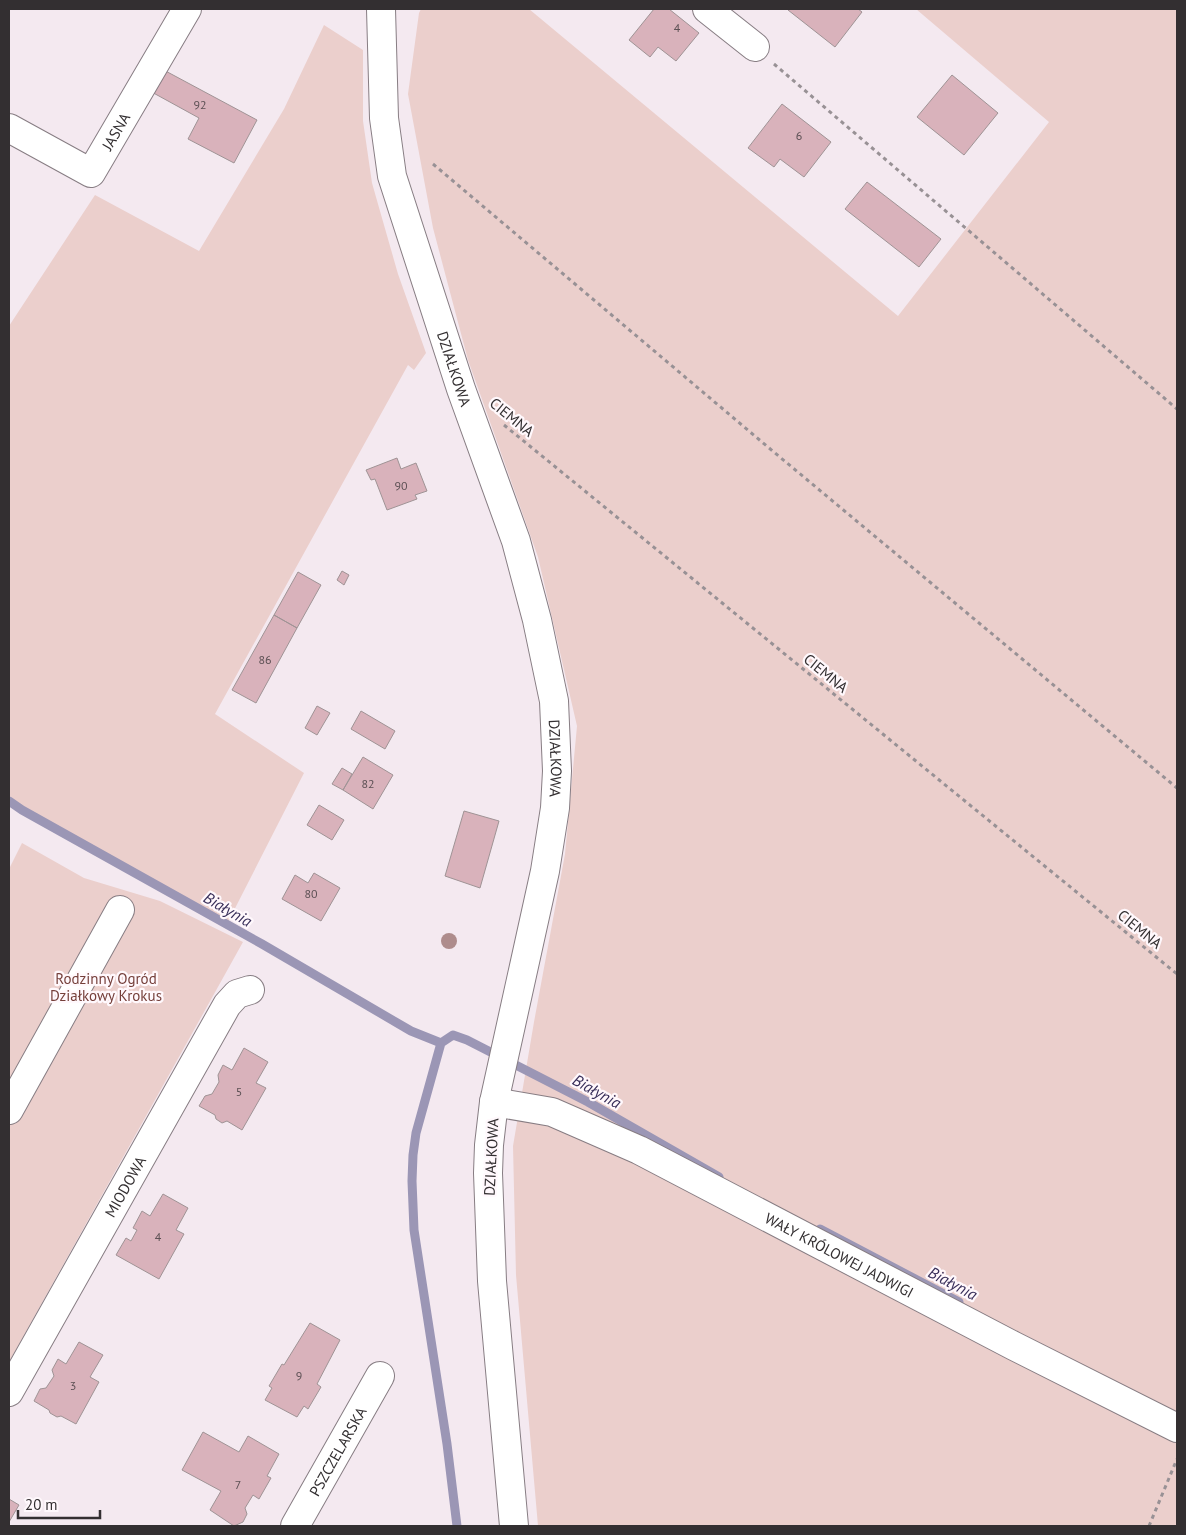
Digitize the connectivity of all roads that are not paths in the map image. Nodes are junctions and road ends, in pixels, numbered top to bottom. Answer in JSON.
{"nodes":[{"id":1,"x":187,"y":9,"type":"edge"},
{"id":2,"x":706,"y":9,"type":"edge"},
{"id":3,"x":382,"y":10,"type":"edge"},
{"id":4,"x":755,"y":47,"type":"road end"},
{"id":5,"x":9,"y":128,"type":"edge"},
{"id":6,"x":120,"y":910,"type":"dead end"},
{"id":7,"x":250,"y":990,"type":"dead end"},
{"id":8,"x":494,"y":1102,"type":"junction"},
{"id":9,"x":9,"y":1110,"type":"edge"},
{"id":10,"x":380,"y":1376,"type":"dead end"},
{"id":11,"x":9,"y":1392,"type":"edge"},
{"id":12,"x":1177,"y":1428,"type":"edge"},
{"id":13,"x":295,"y":1526,"type":"edge"},
{"id":14,"x":514,"y":1526,"type":"edge"}],
"edges":[{"from":1,"to":5,"type":"street","name":"JASNA"},
{"from":2,"to":4,"type":"street"},
{"from":3,"to":8,"type":"street","name":"DZIAŁKOWA"},
{"from":6,"to":9,"type":"street"},
{"from":7,"to":11,"type":"street","name":"MIODOWA"},
{"from":8,"to":12,"type":"street","name":"WAŁY KRÓLOWEJ JADWIGI"},
{"from":8,"to":14,"type":"street","name":"DZIAŁKOWA"},
{"from":10,"to":13,"type":"street","name":"PSZCZELARSKA"}]}
